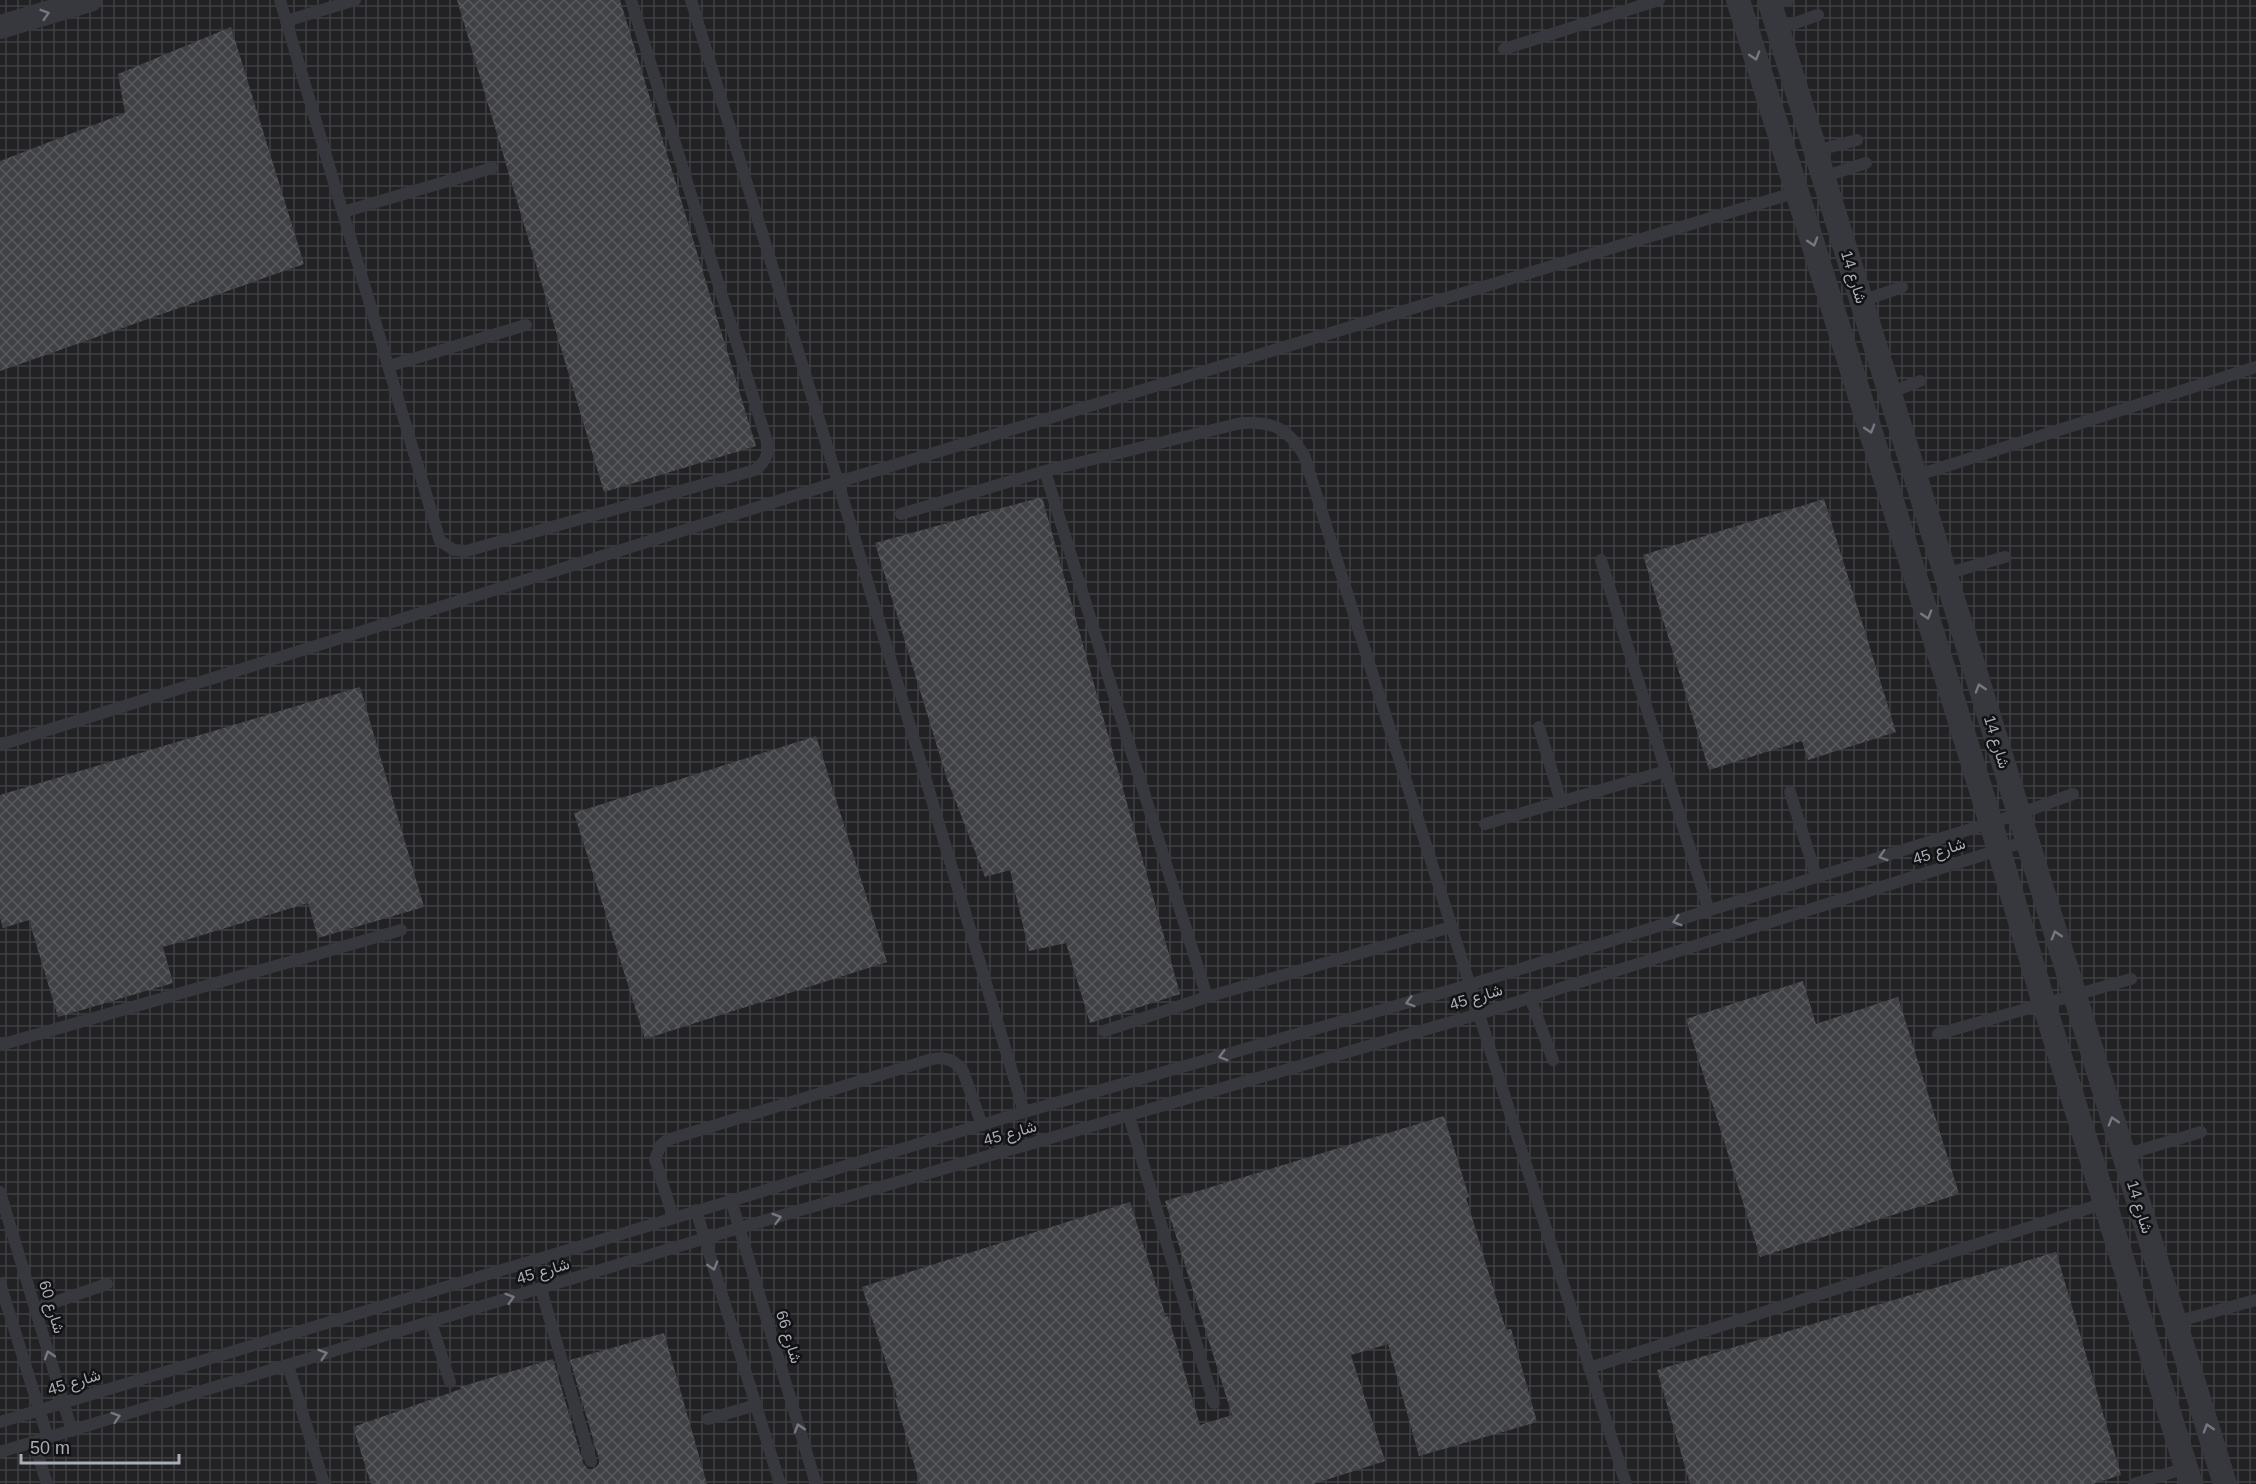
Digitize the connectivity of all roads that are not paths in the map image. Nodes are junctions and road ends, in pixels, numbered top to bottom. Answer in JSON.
{"nodes":[{"id":1,"x":90,"y":0,"type":"edge"},
{"id":2,"x":280,"y":0,"type":"edge"},
{"id":3,"x":355,"y":0,"type":"edge"},
{"id":4,"x":631,"y":0,"type":"edge"},
{"id":5,"x":691,"y":0,"type":"edge"},
{"id":6,"x":1659,"y":0,"type":"edge"},
{"id":7,"x":1738,"y":0,"type":"edge"},
{"id":8,"x":1776,"y":2,"type":"edge"},
{"id":9,"x":1818,"y":15,"type":"dead end"},
{"id":10,"x":286,"y":21,"type":"junction"},
{"id":11,"x":0,"y":27,"type":"edge"},
{"id":12,"x":1778,"y":29,"type":"junction"},
{"id":13,"x":1504,"y":49,"type":"dead end"},
{"id":14,"x":1857,"y":140,"type":"dead end"},
{"id":15,"x":1809,"y":163,"type":"junction"},
{"id":16,"x":1866,"y":163,"type":"dead end"},
{"id":17,"x":492,"y":168,"type":"dead end"},
{"id":18,"x":1797,"y":192,"type":"junction"},
{"id":19,"x":343,"y":212,"type":"junction"},
{"id":20,"x":1902,"y":287,"type":"dead end"},
{"id":21,"x":1862,"y":301,"type":"junction"},
{"id":22,"x":526,"y":325,"type":"dead end"},
{"id":23,"x":389,"y":366,"type":"junction"},
{"id":24,"x":2256,"y":367,"type":"edge"},
{"id":25,"x":1920,"y":381,"type":"dead end"},
{"id":26,"x":1889,"y":393,"type":"junction"},
{"id":27,"x":1045,"y":471,"type":"junction"},
{"id":28,"x":1915,"y":476,"type":"junction"},
{"id":29,"x":838,"y":482,"type":"junction"},
{"id":30,"x":902,"y":514,"type":"dead end"},
{"id":31,"x":2006,"y":557,"type":"dead end"},
{"id":32,"x":1601,"y":560,"type":"dead end"},
{"id":33,"x":1945,"y":574,"type":"junction"},
{"id":34,"x":1539,"y":727,"type":"dead end"},
{"id":35,"x":0,"y":745,"type":"edge"},
{"id":36,"x":1666,"y":771,"type":"junction"},
{"id":37,"x":1790,"y":792,"type":"dead end"},
{"id":38,"x":2073,"y":794,"type":"dead end"},
{"id":39,"x":1561,"y":802,"type":"junction"},
{"id":40,"x":2019,"y":814,"type":"junction"},
{"id":41,"x":1991,"y":823,"type":"junction"},
{"id":42,"x":1485,"y":824,"type":"dead end"},
{"id":43,"x":2027,"y":841,"type":"junction"},
{"id":44,"x":1999,"y":849,"type":"junction"},
{"id":45,"x":1816,"y":876,"type":"junction"},
{"id":46,"x":1709,"y":911,"type":"junction"},
{"id":47,"x":1451,"y":927,"type":"junction"},
{"id":48,"x":401,"y":930,"type":"dead end"},
{"id":49,"x":2131,"y":979,"type":"dead end"},
{"id":50,"x":1469,"y":985,"type":"junction"},
{"id":51,"x":2075,"y":995,"type":"junction"},
{"id":52,"x":1207,"y":997,"type":"junction"},
{"id":53,"x":1530,"y":997,"type":"junction"},
{"id":54,"x":2044,"y":1004,"type":"junction"},
{"id":55,"x":1479,"y":1014,"type":"junction"},
{"id":56,"x":1104,"y":1031,"type":"dead end"},
{"id":57,"x":1938,"y":1034,"type":"dead end"},
{"id":58,"x":0,"y":1045,"type":"edge"},
{"id":59,"x":1553,"y":1060,"type":"dead end"},
{"id":60,"x":1024,"y":1112,"type":"junction"},
{"id":61,"x":1129,"y":1116,"type":"junction"},
{"id":62,"x":982,"y":1125,"type":"junction"},
{"id":63,"x":2201,"y":1132,"type":"dead end"},
{"id":64,"x":2124,"y":1155,"type":"junction"},
{"id":65,"x":0,"y":1192,"type":"edge"},
{"id":66,"x":731,"y":1200,"type":"junction"},
{"id":67,"x":2105,"y":1203,"type":"junction"},
{"id":68,"x":696,"y":1210,"type":"junction"},
{"id":69,"x":673,"y":1217,"type":"junction"},
{"id":70,"x":739,"y":1228,"type":"junction"},
{"id":71,"x":705,"y":1239,"type":"junction"},
{"id":72,"x":0,"y":1283,"type":"edge"},
{"id":73,"x":107,"y":1284,"type":"dead end"},
{"id":74,"x":541,"y":1289,"type":"junction"},
{"id":75,"x":2256,"y":1300,"type":"edge"},
{"id":76,"x":35,"y":1309,"type":"junction"},
{"id":77,"x":431,"y":1322,"type":"junction"},
{"id":78,"x":2175,"y":1322,"type":"junction"},
{"id":79,"x":288,"y":1365,"type":"junction"},
{"id":80,"x":1589,"y":1368,"type":"junction"},
{"id":81,"x":450,"y":1382,"type":"dead end"},
{"id":82,"x":64,"y":1403,"type":"junction"},
{"id":83,"x":1214,"y":1403,"type":"dead end"},
{"id":84,"x":756,"y":1405,"type":"junction"},
{"id":85,"x":39,"y":1410,"type":"junction"},
{"id":86,"x":708,"y":1419,"type":"dead end"},
{"id":87,"x":0,"y":1422,"type":"edge"},
{"id":88,"x":72,"y":1431,"type":"junction"},
{"id":89,"x":48,"y":1438,"type":"junction"},
{"id":90,"x":34,"y":1442,"type":"junction"},
{"id":91,"x":0,"y":1452,"type":"edge"},
{"id":92,"x":591,"y":1461,"type":"dead end"},
{"id":93,"x":2188,"y":1476,"type":"edge"},
{"id":94,"x":47,"y":1484,"type":"edge"},
{"id":95,"x":324,"y":1484,"type":"edge"},
{"id":96,"x":780,"y":1484,"type":"edge"},
{"id":97,"x":816,"y":1484,"type":"edge"},
{"id":98,"x":1626,"y":1484,"type":"edge"},
{"id":99,"x":2134,"y":1484,"type":"edge"},
{"id":100,"x":2225,"y":1484,"type":"edge"}],
"edges":[{"from":11,"to":1,"type":"street","one_way":true},
{"from":2,"to":10,"type":"lane"},
{"from":3,"to":10,"type":"lane"},
{"from":4,"to":23,"type":"lane"},
{"from":5,"to":29,"type":"lane"},
{"from":6,"to":13,"type":"lane"},
{"from":7,"to":15,"type":"street","name":"شارع 14","one_way":true},
{"from":8,"to":12,"type":"street","name":"شارع 14"},
{"from":9,"to":12,"type":"lane"},
{"from":10,"to":19,"type":"lane"},
{"from":12,"to":15,"type":"street","name":"شارع 14"},
{"from":14,"to":15,"type":"lane"},
{"from":15,"to":16,"type":"lane"},
{"from":15,"to":18,"type":"street","name":"شارع 14"},
{"from":15,"to":21,"type":"street","name":"شارع 14"},
{"from":17,"to":19,"type":"lane"},
{"from":18,"to":29,"type":"lane"},
{"from":18,"to":41,"type":"street","name":"شارع 14","one_way":true},
{"from":19,"to":23,"type":"lane"},
{"from":20,"to":21,"type":"lane"},
{"from":21,"to":26,"type":"street","name":"شارع 14"},
{"from":22,"to":23,"type":"lane"},
{"from":24,"to":28,"type":"lane"},
{"from":25,"to":26,"type":"lane"},
{"from":26,"to":28,"type":"street","name":"شارع 14"},
{"from":27,"to":30,"type":"lane"},
{"from":27,"to":47,"type":"lane"},
{"from":27,"to":52,"type":"lane"},
{"from":28,"to":33,"type":"street","name":"شارع 14"},
{"from":29,"to":35,"type":"lane"},
{"from":29,"to":60,"type":"lane"},
{"from":31,"to":33,"type":"lane"},
{"from":32,"to":36,"type":"lane"},
{"from":40,"to":33,"type":"street","name":"شارع 14","one_way":true},
{"from":34,"to":39,"type":"lane"},
{"from":36,"to":39,"type":"lane"},
{"from":36,"to":46,"type":"lane"},
{"from":37,"to":45,"type":"lane"},
{"from":38,"to":40,"type":"lane","name":"شارع 45"},
{"from":39,"to":42,"type":"lane"},
{"from":40,"to":41,"type":"lane","name":"شارع 45"},
{"from":40,"to":43,"type":"street","name":"شارع 14"},
{"from":41,"to":44,"type":"street","name":"شارع 14"},
{"from":41,"to":45,"type":"lane","name":"شارع 45","one_way":true},
{"from":43,"to":44,"type":"lane","name":"شارع 45"},
{"from":51,"to":43,"type":"street","name":"شارع 14","one_way":true},
{"from":44,"to":53,"type":"lane","name":"شارع 45"},
{"from":44,"to":54,"type":"street","name":"شارع 14"},
{"from":45,"to":46,"type":"lane","name":"شارع 45"},
{"from":46,"to":50,"type":"lane","name":"شارع 45","one_way":true},
{"from":47,"to":50,"type":"lane"},
{"from":47,"to":52,"type":"lane"},
{"from":48,"to":58,"type":"lane"},
{"from":49,"to":51,"type":"lane"},
{"from":50,"to":55,"type":"lane"},
{"from":50,"to":60,"type":"lane","name":"شارع 45","one_way":true},
{"from":51,"to":54,"type":"lane"},
{"from":64,"to":51,"type":"street","name":"شارع 14","one_way":true},
{"from":52,"to":56,"type":"lane"},
{"from":53,"to":55,"type":"lane","name":"شارع 45"},
{"from":53,"to":59,"type":"lane"},
{"from":54,"to":57,"type":"lane"},
{"from":54,"to":67,"type":"street","name":"شارع 14"},
{"from":55,"to":61,"type":"lane","name":"شارع 45"},
{"from":55,"to":80,"type":"lane"},
{"from":60,"to":62,"type":"lane","name":"شارع 45"},
{"from":70,"to":61,"type":"lane","name":"شارع 45","one_way":true},
{"from":61,"to":83,"type":"lane"},
{"from":62,"to":66,"type":"lane","name":"شارع 45"},
{"from":62,"to":69,"type":"lane"},
{"from":63,"to":64,"type":"lane"},
{"from":64,"to":78,"type":"street","name":"شارع 14"},
{"from":65,"to":76,"type":"lane","name":"شارع 60"},
{"from":66,"to":68,"type":"lane","name":"شارع 45"},
{"from":66,"to":70,"type":"lane","name":"شارع 66"},
{"from":67,"to":80,"type":"lane"},
{"from":67,"to":93,"type":"street","name":"شارع 14"},
{"from":68,"to":69,"type":"lane","name":"شارع 45"},
{"from":68,"to":71,"type":"lane"},
{"from":69,"to":82,"type":"lane","name":"شارع 45"},
{"from":70,"to":71,"type":"lane","name":"شارع 45"},
{"from":97,"to":70,"type":"lane","name":"شارع 66","one_way":true},
{"from":71,"to":74,"type":"lane","name":"شارع 45"},
{"from":71,"to":84,"type":"lane","one_way":true},
{"from":72,"to":85,"type":"lane"},
{"from":73,"to":76,"type":"lane"},
{"from":77,"to":74,"type":"lane","name":"شارع 45","one_way":true},
{"from":74,"to":92,"type":"lane"},
{"from":75,"to":78,"type":"lane"},
{"from":82,"to":76,"type":"lane","name":"شارع 60","one_way":true},
{"from":79,"to":77,"type":"lane","name":"شارع 45","one_way":true},
{"from":77,"to":81,"type":"lane"},
{"from":100,"to":78,"type":"street","name":"شارع 14","one_way":true},
{"from":88,"to":79,"type":"lane","name":"شارع 45","one_way":true},
{"from":79,"to":95,"type":"lane"},
{"from":80,"to":98,"type":"lane"},
{"from":82,"to":85,"type":"lane","name":"شارع 45"},
{"from":82,"to":88,"type":"lane","name":"شارع 60"},
{"from":84,"to":86,"type":"lane"},
{"from":84,"to":96,"type":"lane"},
{"from":85,"to":87,"type":"lane","name":"شارع 45"},
{"from":85,"to":89,"type":"lane"},
{"from":88,"to":89,"type":"lane","name":"شارع 45"},
{"from":89,"to":90,"type":"lane","name":"شارع 45"},
{"from":90,"to":91,"type":"lane","name":"شارع 45"},
{"from":90,"to":94,"type":"lane"},
{"from":93,"to":99,"type":"lane"}]}
